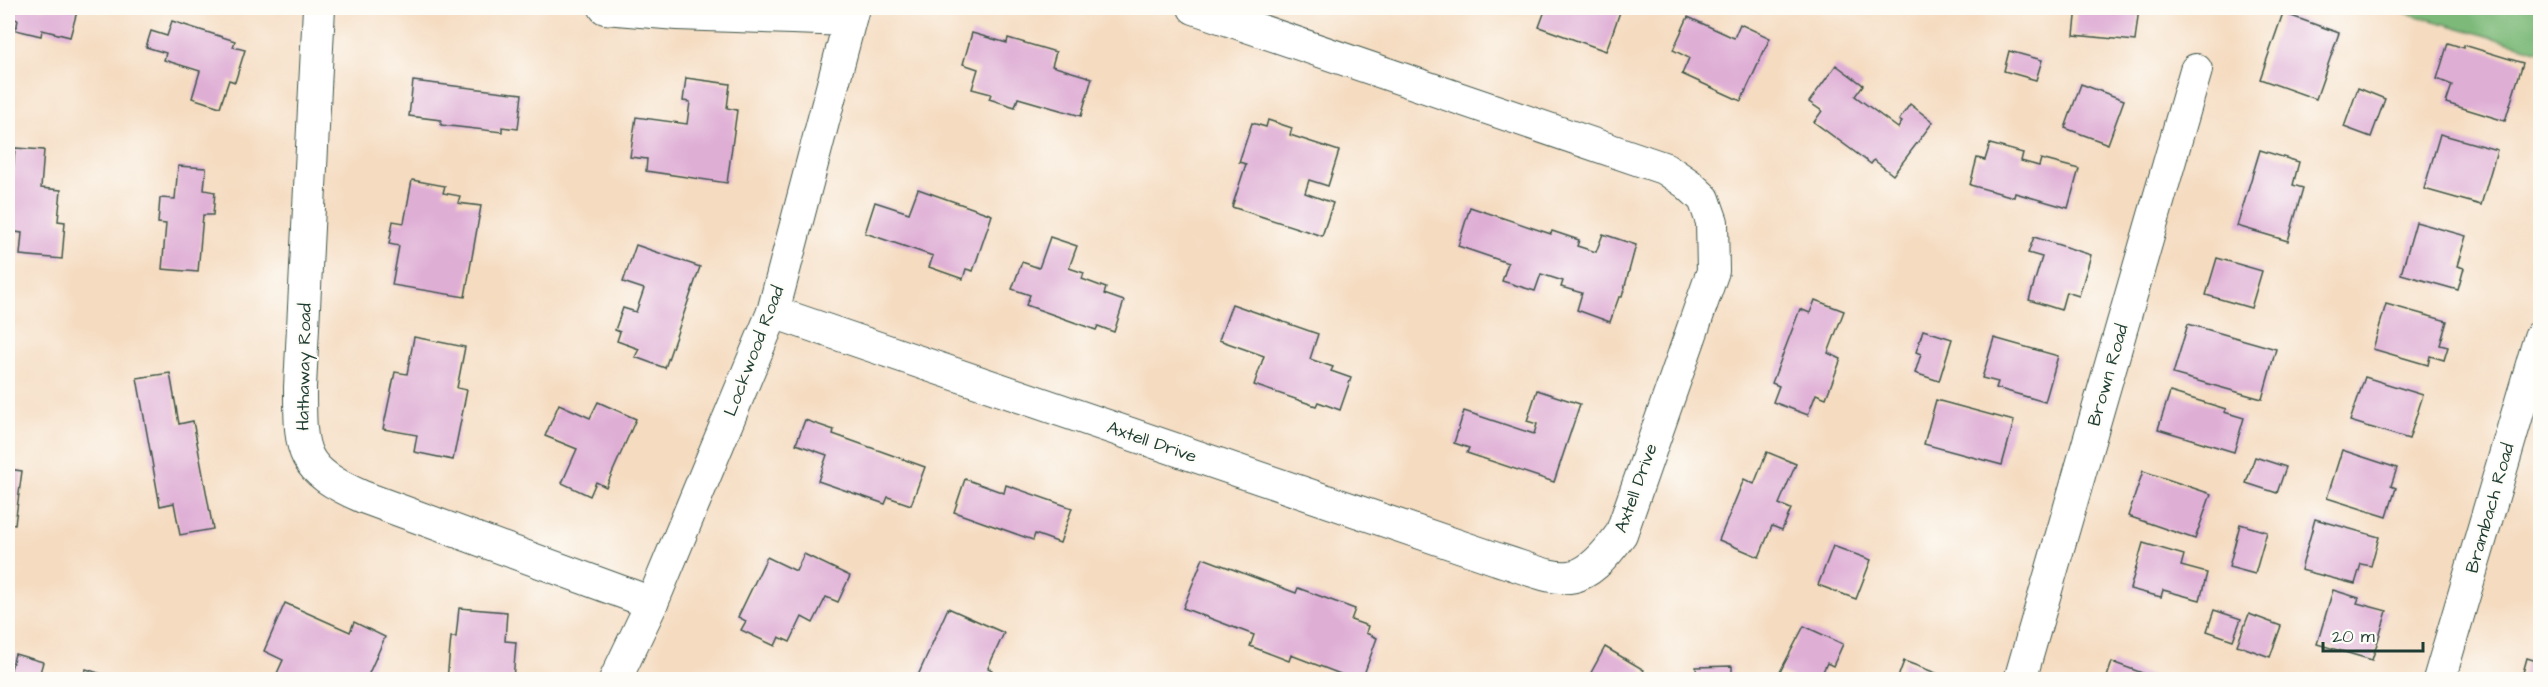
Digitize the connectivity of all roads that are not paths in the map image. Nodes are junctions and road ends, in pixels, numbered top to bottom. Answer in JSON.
{"nodes":[{"id":1,"x":320,"y":8,"type":"edge"},
{"id":2,"x":605,"y":8,"type":"edge"},
{"id":3,"x":1194,"y":8,"type":"edge"},
{"id":4,"x":851,"y":14,"type":"edge"},
{"id":5,"x":2196,"y":70,"type":"dead end"},
{"id":6,"x":773,"y":312,"type":"junction"},
{"id":7,"x":2541,"y":337,"type":"edge"},
{"id":8,"x":652,"y":603,"type":"junction"},
{"id":9,"x":615,"y":680,"type":"edge"},
{"id":10,"x":2020,"y":680,"type":"edge"},
{"id":11,"x":2439,"y":680,"type":"edge"}],
"edges":[{"from":1,"to":8,"type":"street","name":"Hathaway Road"},
{"from":2,"to":4,"type":"street"},
{"from":3,"to":6,"type":"street","name":"Axtell Drive"},
{"from":4,"to":6,"type":"street","name":"Lockwood Road"},
{"from":5,"to":10,"type":"street","name":"Brown Road"},
{"from":6,"to":8,"type":"street","name":"Lockwood Road"},
{"from":7,"to":11,"type":"street","name":"Brambach Road"},
{"from":8,"to":9,"type":"street","name":"Lockwood Road"}]}
